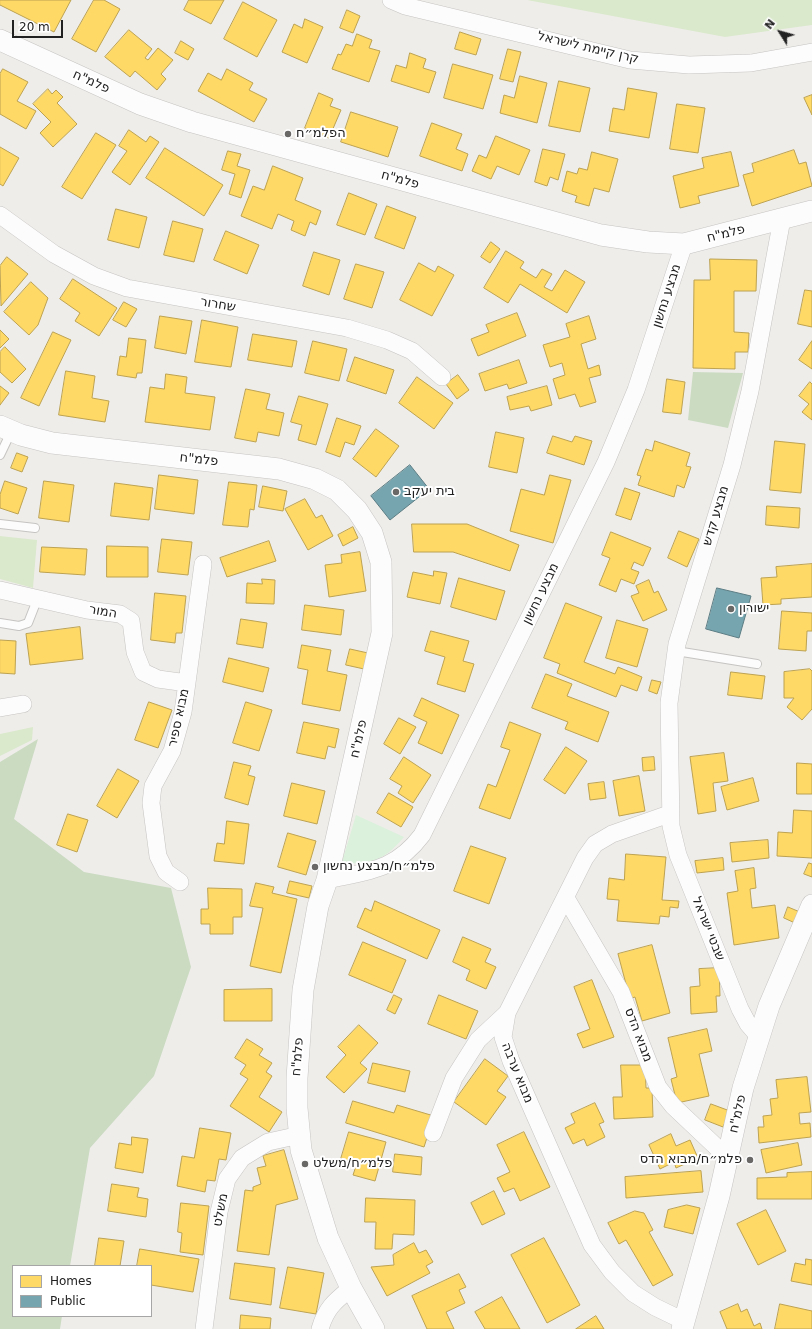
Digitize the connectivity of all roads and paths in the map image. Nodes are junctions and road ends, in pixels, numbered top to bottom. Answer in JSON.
{"nodes":[{"id":1,"x":390,"y":0,"type":"edge"},
{"id":2,"x":0,"y":40,"type":"edge"},
{"id":3,"x":812,"y":52,"type":"edge"},
{"id":4,"x":812,"y":211,"type":"edge"},
{"id":5,"x":0,"y":215,"type":"edge"},
{"id":6,"x":782,"y":219,"type":"junction"},
{"id":7,"x":684,"y":244,"type":"junction"},
{"id":8,"x":442,"y":377,"type":"dead end"},
{"id":9,"x":6,"y":428,"type":"edge"},
{"id":10,"x":0,"y":455,"type":"edge"},
{"id":11,"x":0,"y":524,"type":"edge"},
{"id":12,"x":35,"y":528,"type":"dead end"},
{"id":13,"x":202,"y":564,"type":"dead end"},
{"id":14,"x":0,"y":590,"type":"edge"},
{"id":15,"x":37,"y":600,"type":"junction"},
{"id":16,"x":0,"y":623,"type":"edge"},
{"id":17,"x":676,"y":651,"type":"junction"},
{"id":18,"x":757,"y":664,"type":"dead end"},
{"id":19,"x":187,"y":683,"type":"junction"},
{"id":20,"x":23,"y":704,"type":"dead end"},
{"id":21,"x":0,"y":708,"type":"edge"},
{"id":22,"x":670,"y":814,"type":"junction"},
{"id":23,"x":327,"y":880,"type":"junction"},
{"id":24,"x":180,"y":882,"type":"dead end"},
{"id":25,"x":566,"y":898,"type":"junction"},
{"id":26,"x":812,"y":905,"type":"edge"},
{"id":27,"x":507,"y":1013,"type":"junction"},
{"id":28,"x":760,"y":1038,"type":"junction"},
{"id":29,"x":433,"y":1133,"type":"dead end"},
{"id":30,"x":300,"y":1135,"type":"junction"},
{"id":31,"x":728,"y":1158,"type":"junction"},
{"id":32,"x":351,"y":1288,"type":"junction"},
{"id":33,"x":683,"y":1325,"type":"edge"},
{"id":34,"x":204,"y":1329,"type":"edge"},
{"id":35,"x":320,"y":1329,"type":"edge"},
{"id":36,"x":374,"y":1329,"type":"edge"}],
"edges":[{"from":1,"to":3,"type":"street","name":"קרן קיימת לישראל"},
{"from":2,"to":7,"type":"street","name":"פלמ\"ח"},
{"from":4,"to":6,"type":"street","name":"פלמ\"ח"},
{"from":5,"to":8,"type":"street","name":"שחרור"},
{"from":6,"to":7,"type":"street","name":"פלמ\"ח"},
{"from":6,"to":17,"type":"street","name":"מבצע קדש"},
{"from":7,"to":23,"type":"street","name":"מבצע נחשון"},
{"from":9,"to":10,"type":"lane"},
{"from":9,"to":23,"type":"street","name":"פלמ\"ח"},
{"from":11,"to":12,"type":"lane"},
{"from":13,"to":19,"type":"street","name":"מבוא ספיר"},
{"from":14,"to":15,"type":"street","name":"המור"},
{"from":15,"to":16,"type":"lane"},
{"from":15,"to":19,"type":"street","name":"המור"},
{"from":17,"to":18,"type":"lane"},
{"from":17,"to":22,"type":"street","name":"מבצע קדש"},
{"from":19,"to":24,"type":"street","name":"מבוא ספיר"},
{"from":20,"to":21,"type":"street"},
{"from":22,"to":25,"type":"street","name":"מבוא ערבה"},
{"from":22,"to":28,"type":"street","name":"שבטי ישראל"},
{"from":23,"to":30,"type":"street","name":"פלמ\"ח"},
{"from":25,"to":27,"type":"street","name":"מבוא ערבה"},
{"from":25,"to":31,"type":"street","name":"מבוא הדס"},
{"from":26,"to":28,"type":"street","name":"פלמ\"ח"},
{"from":27,"to":29,"type":"street"},
{"from":27,"to":33,"type":"street","name":"מבוא ערבה"},
{"from":28,"to":31,"type":"street","name":"פלמ\"ח"},
{"from":30,"to":32,"type":"street","name":"פלמ\"ח"},
{"from":30,"to":34,"type":"street","name":"משלט"},
{"from":31,"to":33,"type":"street","name":"פלמ\"ח"},
{"from":32,"to":35,"type":"street"},
{"from":32,"to":36,"type":"street","name":"פלמ\"ח"}]}
